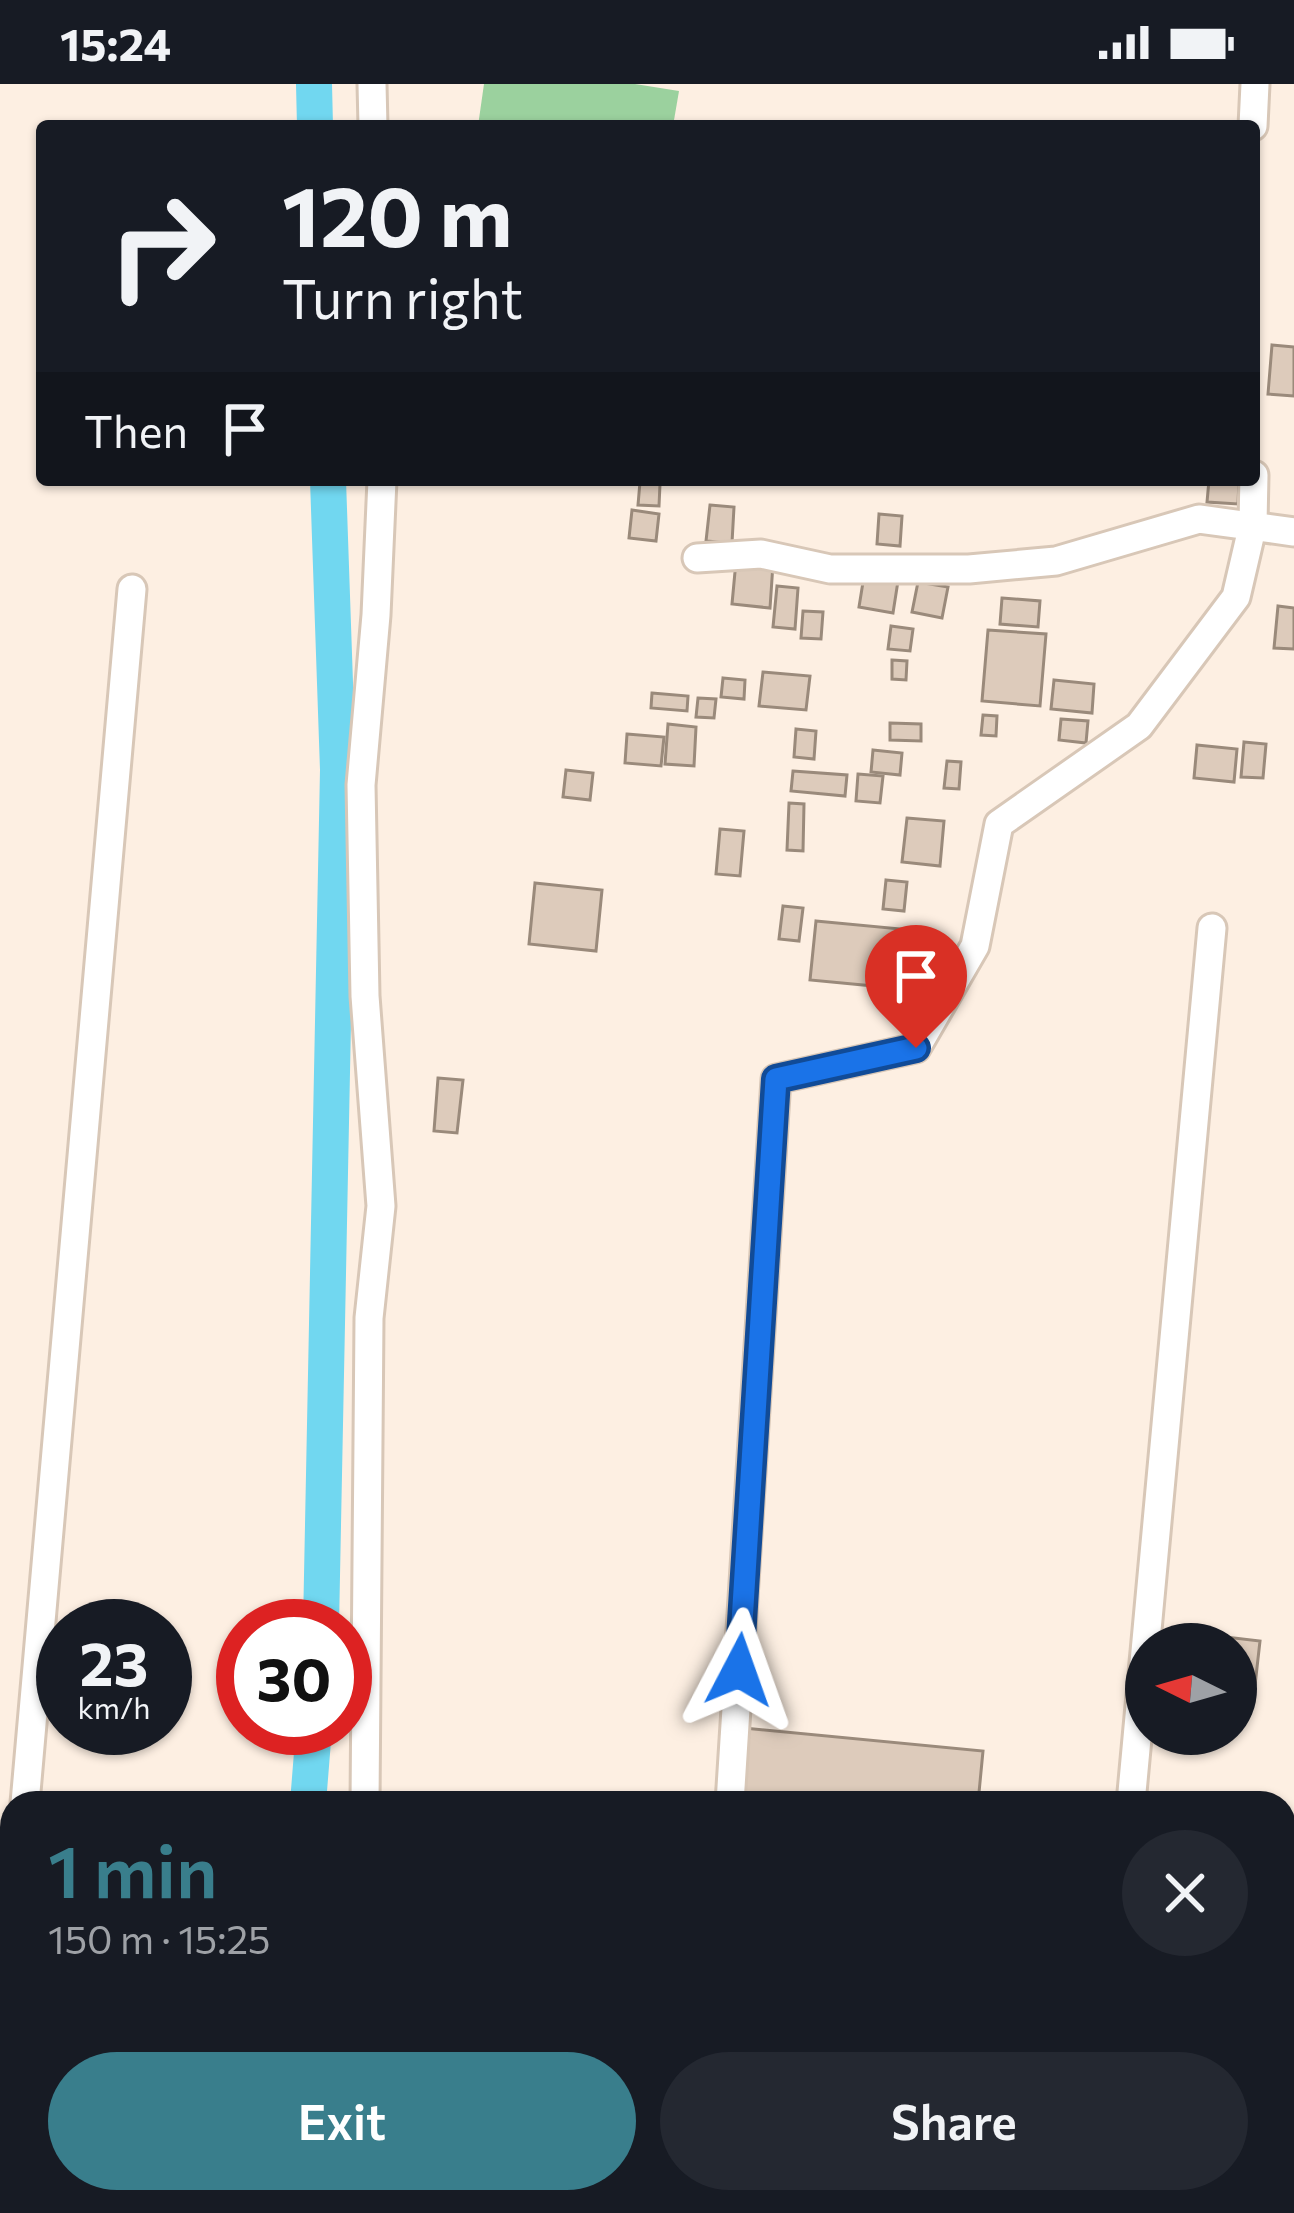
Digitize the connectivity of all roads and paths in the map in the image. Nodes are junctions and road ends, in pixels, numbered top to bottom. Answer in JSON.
{"nodes":[{"id":1,"x":372,"y":84,"type":"edge"},
{"id":2,"x":1255,"y":84,"type":"edge"},
{"id":3,"x":373,"y":120,"type":"edge"},
{"id":4,"x":1253,"y":120,"type":"edge"},
{"id":5,"x":382,"y":486,"type":"edge"},
{"id":6,"x":1254,"y":486,"type":"edge"},
{"id":7,"x":1253,"y":524,"type":"junction"},
{"id":8,"x":1294,"y":532,"type":"edge"},
{"id":9,"x":697,"y":558,"type":"dead end"},
{"id":10,"x":132,"y":589,"type":"dead end"},
{"id":11,"x":1213,"y":928,"type":"dead end"},
{"id":12,"x":26,"y":1791,"type":"edge"},
{"id":13,"x":365,"y":1791,"type":"edge"},
{"id":14,"x":731,"y":1791,"type":"edge"},
{"id":15,"x":1132,"y":1791,"type":"edge"}],
"edges":[{"from":1,"to":3,"type":"street"},
{"from":2,"to":4,"type":"street"},
{"from":5,"to":13,"type":"street"},
{"from":6,"to":7,"type":"street"},
{"from":7,"to":8,"type":"street"},
{"from":7,"to":9,"type":"street"},
{"from":7,"to":14,"type":"street"},
{"from":10,"to":12,"type":"street"},
{"from":11,"to":15,"type":"street"}]}
